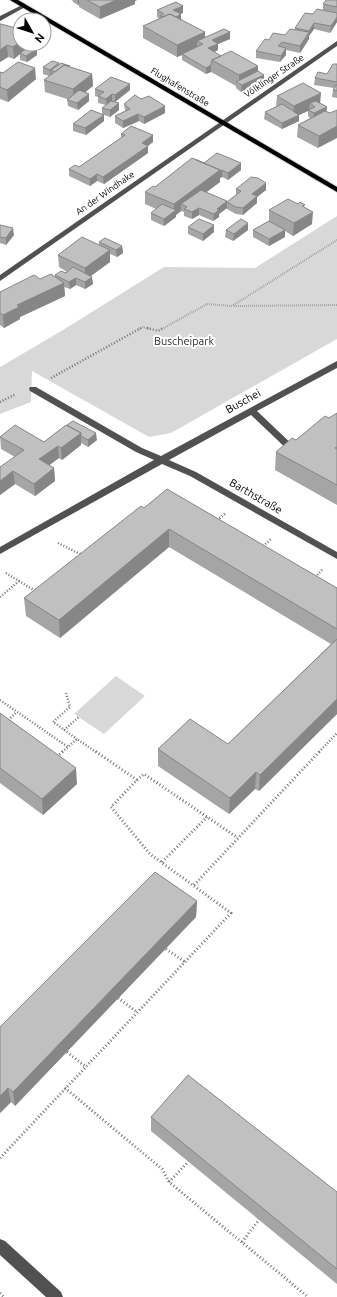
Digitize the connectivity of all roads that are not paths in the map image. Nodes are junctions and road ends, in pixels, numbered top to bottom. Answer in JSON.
{"nodes":[{"id":1,"x":13,"y":0,"type":"edge"},
{"id":2,"x":24,"y":6,"type":"junction"},
{"id":3,"x":0,"y":19,"type":"edge"},
{"id":4,"x":337,"y":43,"type":"edge"},
{"id":5,"x":221,"y":123,"type":"junction"},
{"id":6,"x":337,"y":190,"type":"edge"},
{"id":7,"x":0,"y":279,"type":"edge"},
{"id":8,"x":337,"y":364,"type":"edge"},
{"id":9,"x":33,"y":389,"type":"road end"},
{"id":10,"x":251,"y":410,"type":"junction"},
{"id":11,"x":294,"y":451,"type":"edge"},
{"id":12,"x":162,"y":460,"type":"junction"},
{"id":13,"x":0,"y":551,"type":"edge"},
{"id":14,"x":337,"y":556,"type":"edge"},
{"id":15,"x":0,"y":1246,"type":"edge"},
{"id":16,"x":56,"y":1297,"type":"edge"}],
"edges":[{"from":1,"to":2,"type":"main road","name":"Flughafenstraße"},
{"from":2,"to":3,"type":"street"},
{"from":2,"to":5,"type":"main road","name":"Flughafenstraße"},
{"from":4,"to":5,"type":"street","name":"Völklinger Straße"},
{"from":5,"to":6,"type":"main road","name":"Flughafenstraße"},
{"from":5,"to":7,"type":"street","name":"An der Windhake"},
{"from":8,"to":10,"type":"street","name":"Buschei"},
{"from":9,"to":12,"type":"street"},
{"from":10,"to":11,"type":"street"},
{"from":10,"to":12,"type":"street","name":"Buschei"},
{"from":12,"to":13,"type":"street","name":"Buschei"},
{"from":12,"to":14,"type":"street","name":"Barthstraße"},
{"from":15,"to":16,"type":"street"}]}
